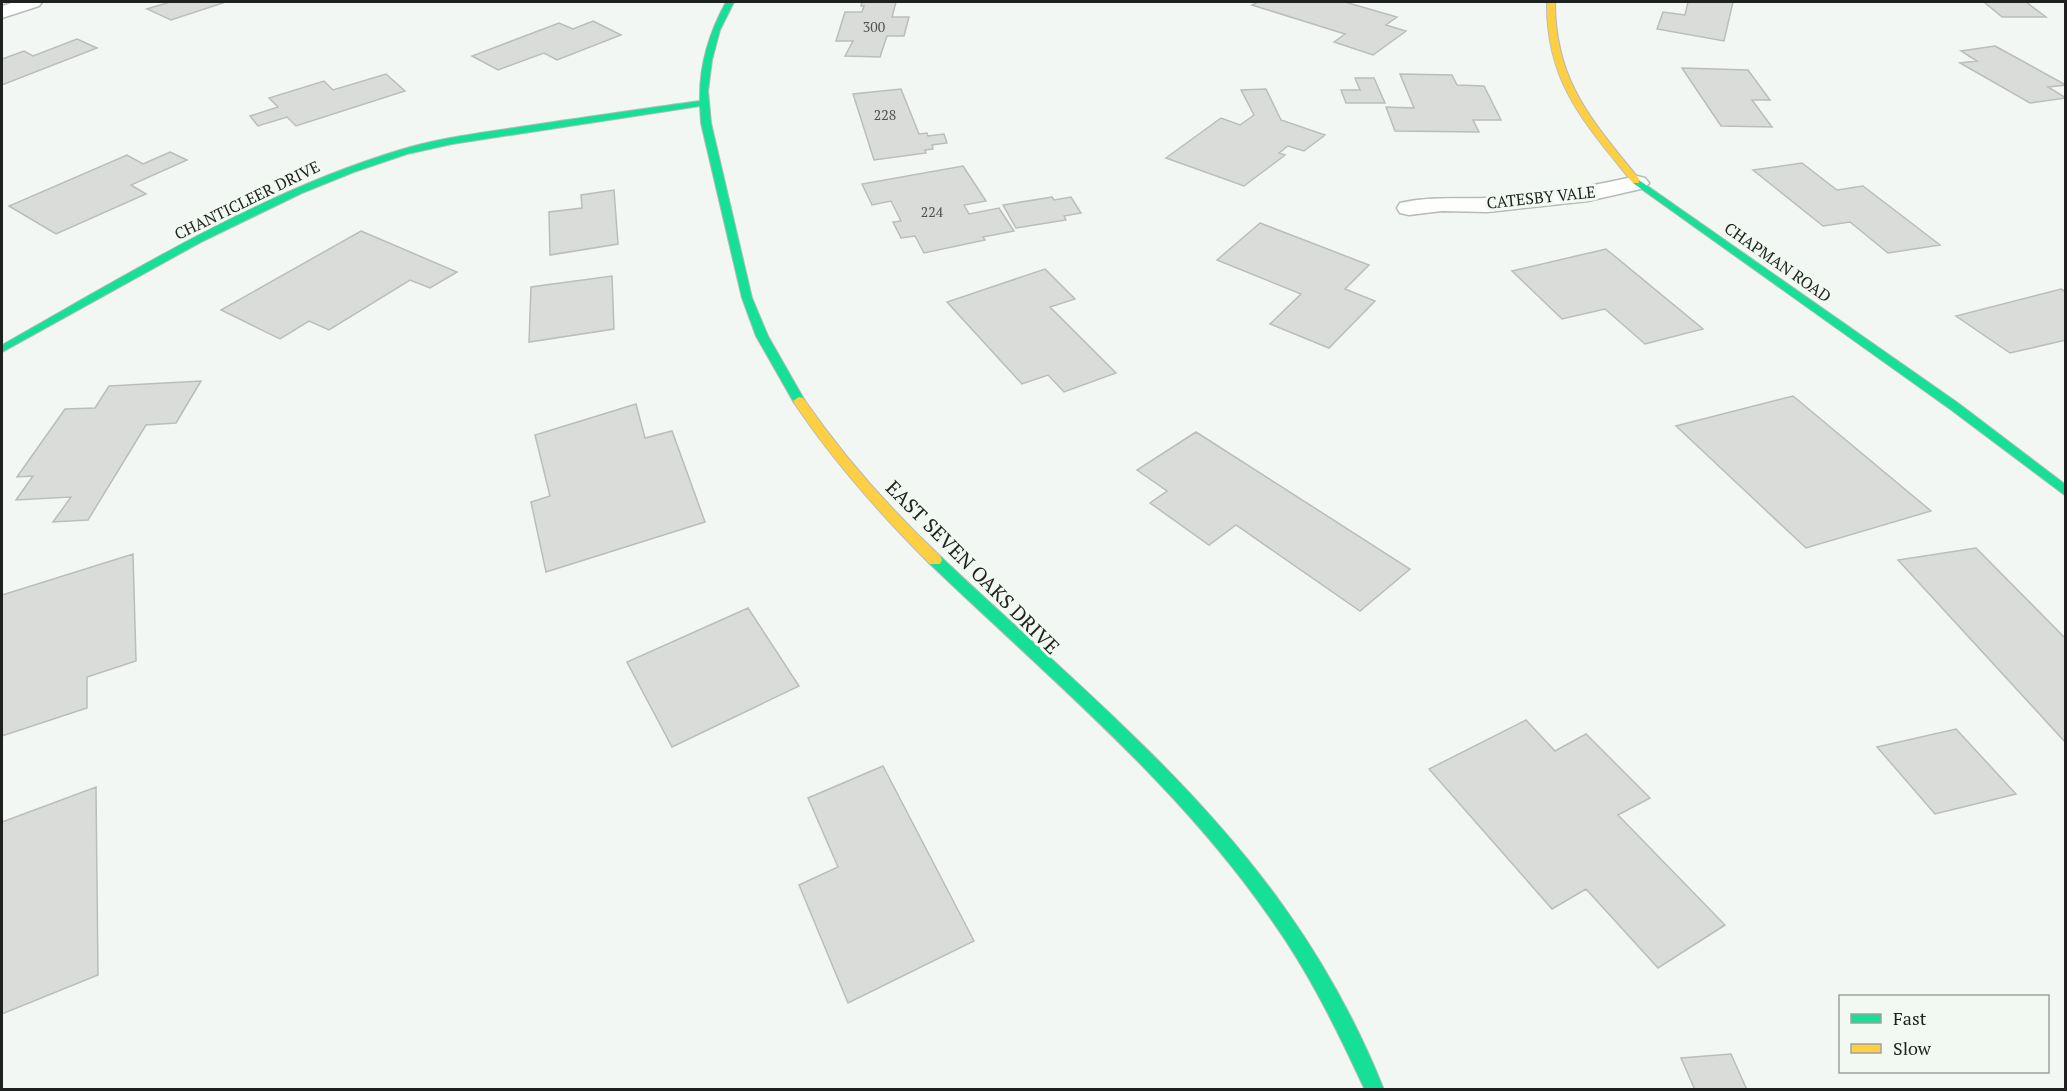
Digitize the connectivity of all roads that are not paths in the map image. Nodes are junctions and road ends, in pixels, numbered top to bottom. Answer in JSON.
{"nodes":[{"id":1,"x":32,"y":2,"type":"edge"},
{"id":2,"x":730,"y":2,"type":"edge"},
{"id":3,"x":1551,"y":2,"type":"edge"},
{"id":4,"x":2,"y":12,"type":"edge"},
{"id":5,"x":703,"y":103,"type":"junction"},
{"id":6,"x":1637,"y":183,"type":"junction"},
{"id":7,"x":1409,"y":208,"type":"dead end"},
{"id":8,"x":2,"y":349,"type":"edge"},
{"id":9,"x":2066,"y":492,"type":"edge"},
{"id":10,"x":1375,"y":1089,"type":"edge"}],
"edges":[{"from":1,"to":4,"type":"street"},
{"from":2,"to":5,"type":"street","name":"EAST SEVEN OAKS DRIVE"},
{"from":3,"to":6,"type":"street","name":"CHAPMAN ROAD"},
{"from":5,"to":8,"type":"street","name":"CHANTICLEER DRIVE"},
{"from":5,"to":10,"type":"street","name":"EAST SEVEN OAKS DRIVE"},
{"from":6,"to":7,"type":"street","name":"CATESBY VALE"},
{"from":6,"to":9,"type":"street","name":"CHAPMAN ROAD"}]}
